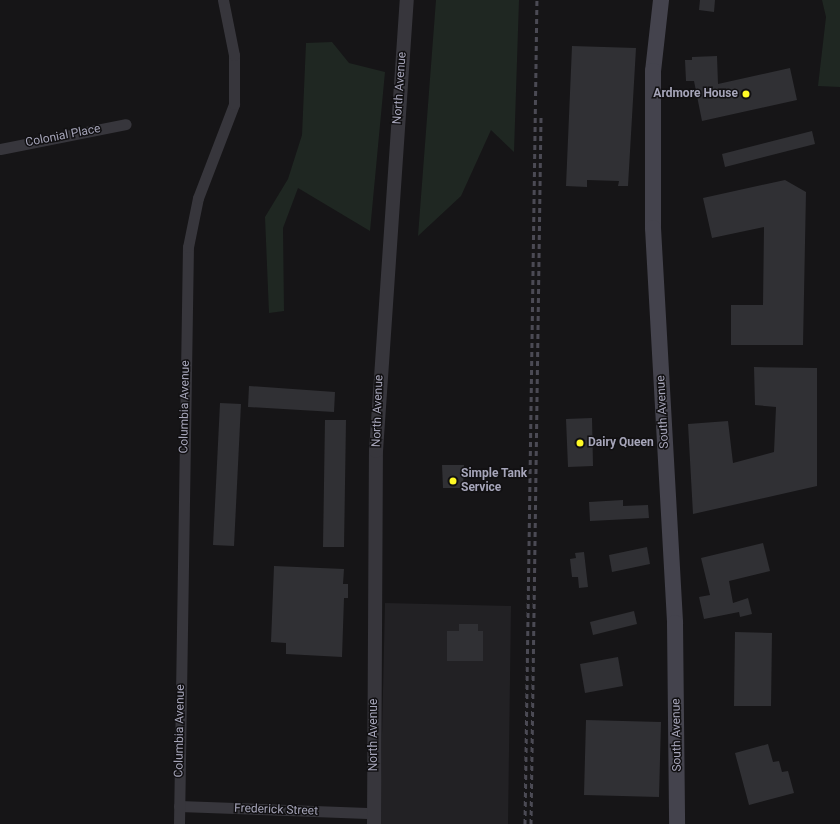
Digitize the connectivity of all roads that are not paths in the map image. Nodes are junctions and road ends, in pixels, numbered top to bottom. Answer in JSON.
{"nodes":[{"id":1,"x":223,"y":0,"type":"edge"},
{"id":2,"x":407,"y":0,"type":"edge"},
{"id":3,"x":661,"y":0,"type":"edge"},
{"id":4,"x":126,"y":124,"type":"dead end"},
{"id":5,"x":0,"y":149,"type":"edge"},
{"id":6,"x":179,"y":806,"type":"junction"},
{"id":7,"x":374,"y":819,"type":"edge"},
{"id":8,"x":179,"y":824,"type":"edge"},
{"id":9,"x":676,"y":824,"type":"edge"}],
"edges":[{"from":1,"to":6,"type":"street","name":"Columbia Avenue"},
{"from":2,"to":7,"type":"street","name":"North Avenue"},
{"from":3,"to":9,"type":"main road","name":"South Avenue"},
{"from":4,"to":5,"type":"street","name":"Colonial Place"},
{"from":6,"to":7,"type":"street","name":"Frederick Street"},
{"from":6,"to":8,"type":"street","name":"Columbia Avenue"}]}
